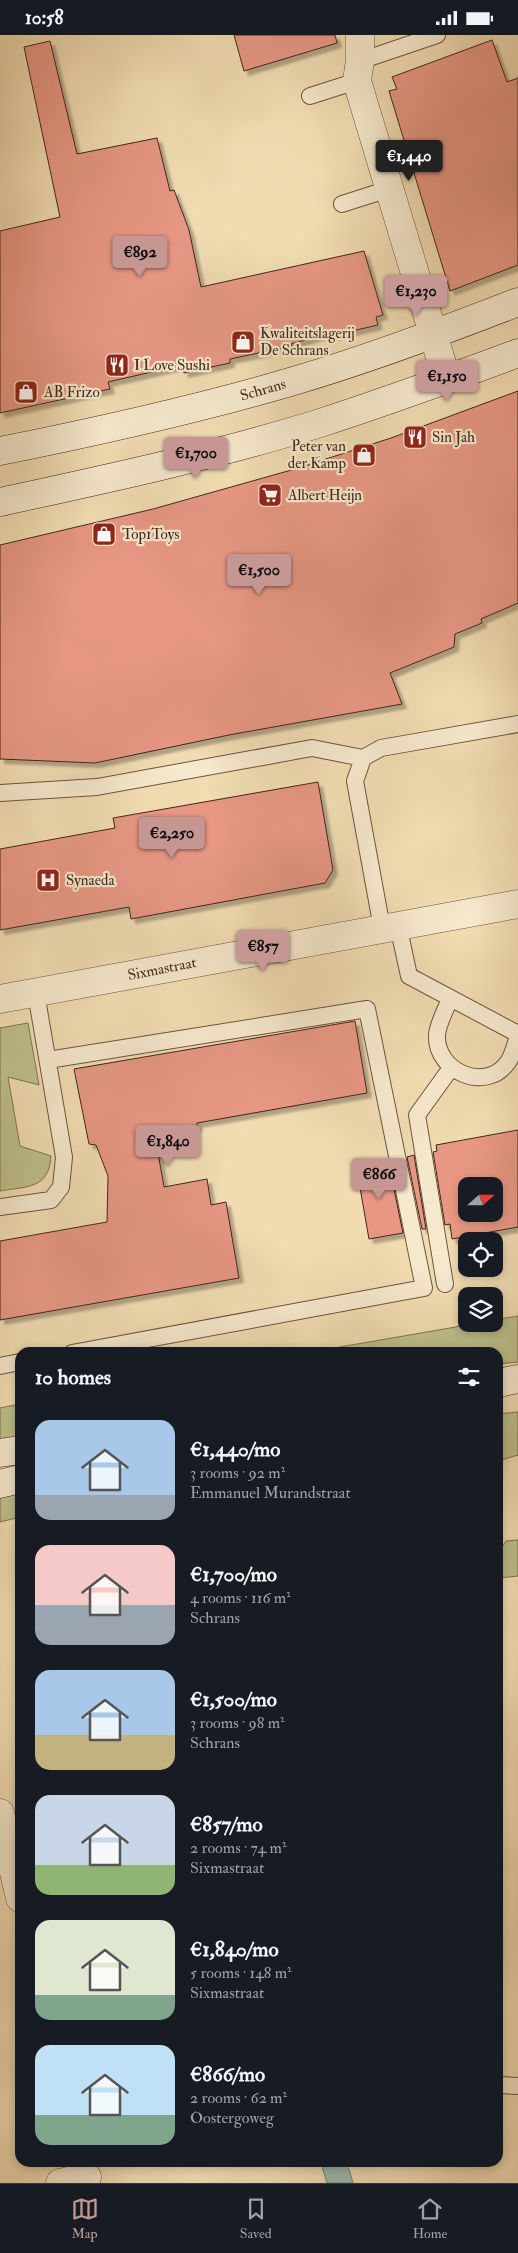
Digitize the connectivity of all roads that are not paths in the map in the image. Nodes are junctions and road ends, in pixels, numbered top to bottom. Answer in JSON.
{"nodes":[{"id":1,"x":437,"y":35,"type":"edge"},
{"id":2,"x":359,"y":59,"type":"edge"},
{"id":3,"x":310,"y":96,"type":"dead end"},
{"id":4,"x":389,"y":189,"type":"junction"},
{"id":5,"x":342,"y":204,"type":"dead end"},
{"id":6,"x":518,"y":302,"type":"edge"},
{"id":7,"x":433,"y":334,"type":"junction"},
{"id":8,"x":518,"y":353,"type":"edge"},
{"id":9,"x":447,"y":380,"type":"junction"},
{"id":10,"x":0,"y":451,"type":"edge"},
{"id":11,"x":0,"y":502,"type":"edge"},
{"id":12,"x":518,"y":724,"type":"edge"},
{"id":13,"x":363,"y":758,"type":"junction"},
{"id":14,"x":0,"y":793,"type":"edge"},
{"id":15,"x":518,"y":904,"type":"edge"},
{"id":16,"x":390,"y":927,"type":"junction"},
{"id":17,"x":36,"y":993,"type":"junction"},
{"id":18,"x":0,"y":999,"type":"edge"},
{"id":19,"x":450,"y":999,"type":"junction"},
{"id":20,"x":518,"y":1036,"type":"edge"},
{"id":21,"x":48,"y":1060,"type":"junction"},
{"id":22,"x":451,"y":1068,"type":"junction"},
{"id":23,"x":0,"y":1207,"type":"edge"},
{"id":24,"x":445,"y":1284,"type":"dead end"},
{"id":25,"x":104,"y":1347,"type":"edge"},
{"id":26,"x":15,"y":1363,"type":"edge"},
{"id":27,"x":0,"y":1366,"type":"edge"},
{"id":28,"x":518,"y":1379,"type":"edge"},
{"id":29,"x":503,"y":1382,"type":"edge"},
{"id":30,"x":503,"y":1395,"type":"edge"},
{"id":31,"x":518,"y":1396,"type":"edge"},
{"id":32,"x":15,"y":1451,"type":"edge"},
{"id":33,"x":0,"y":1453,"type":"edge"},
{"id":34,"x":15,"y":1480,"type":"edge"},
{"id":35,"x":0,"y":1484,"type":"edge"},
{"id":36,"x":0,"y":1813,"type":"edge"},
{"id":37,"x":15,"y":1877,"type":"edge"},
{"id":38,"x":503,"y":2085,"type":"edge"},
{"id":39,"x":518,"y":2086,"type":"edge"},
{"id":40,"x":86,"y":2174,"type":"edge"},
{"id":41,"x":60,"y":2183,"type":"edge"}],
"edges":[{"from":1,"to":2,"type":"lane"},
{"from":2,"to":3,"type":"lane"},
{"from":2,"to":4,"type":"street"},
{"from":4,"to":5,"type":"lane"},
{"from":4,"to":7,"type":"street"},
{"from":6,"to":7,"type":"street","name":"Schrans"},
{"from":7,"to":9,"type":"street"},
{"from":7,"to":10,"type":"street","name":"Schrans"},
{"from":8,"to":9,"type":"street"},
{"from":9,"to":11,"type":"street"},
{"from":12,"to":13,"type":"lane"},
{"from":13,"to":14,"type":"lane"},
{"from":13,"to":16,"type":"lane"},
{"from":15,"to":16,"type":"street","name":"Sixmastraat"},
{"from":16,"to":17,"type":"street","name":"Sixmastraat"},
{"from":16,"to":19,"type":"lane"},
{"from":17,"to":18,"type":"street","name":"Sixmastraat"},
{"from":17,"to":21,"type":"lane"},
{"from":19,"to":20,"type":"lane"},
{"from":19,"to":22,"type":"lane"},
{"from":20,"to":22,"type":"lane"},
{"from":21,"to":23,"type":"lane"},
{"from":21,"to":25,"type":"lane"},
{"from":22,"to":24,"type":"lane"},
{"from":26,"to":27,"type":"lane"},
{"from":28,"to":29,"type":"street"},
{"from":30,"to":31,"type":"street"},
{"from":32,"to":33,"type":"street"},
{"from":34,"to":35,"type":"street"},
{"from":36,"to":37,"type":"street"},
{"from":38,"to":39,"type":"lane"},
{"from":40,"to":41,"type":"street"}]}
